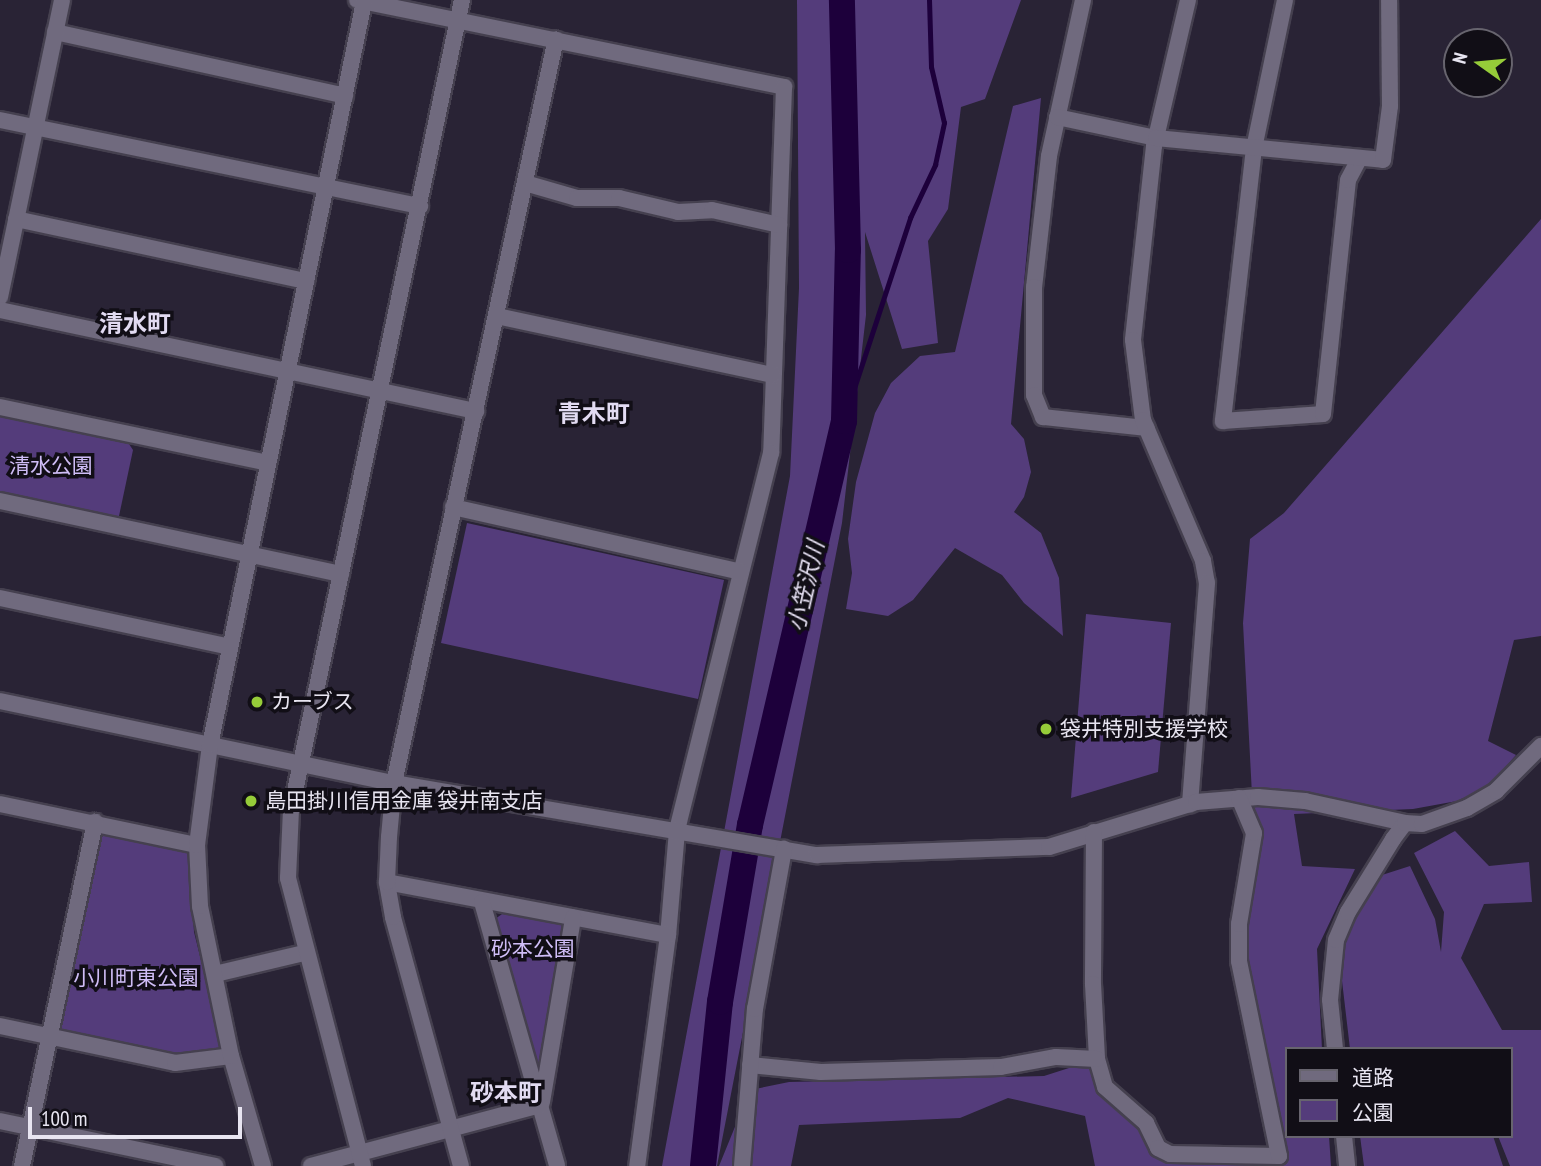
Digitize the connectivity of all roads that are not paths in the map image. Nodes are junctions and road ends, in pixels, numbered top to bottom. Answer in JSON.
{"nodes":[{"id":1,"x":62,"y":0,"type":"edge"},
{"id":2,"x":462,"y":0,"type":"edge"},
{"id":3,"x":1083,"y":0,"type":"edge"},
{"id":4,"x":1188,"y":0,"type":"edge"},
{"id":5,"x":1285,"y":0,"type":"edge"},
{"id":6,"x":1389,"y":0,"type":"edge"},
{"id":7,"x":360,"y":1,"type":"edge"},
{"id":8,"x":457,"y":20,"type":"junction"},
{"id":9,"x":55,"y":32,"type":"junction"},
{"id":10,"x":556,"y":39,"type":"junction"},
{"id":11,"x":345,"y":96,"type":"junction"},
{"id":12,"x":1057,"y":117,"type":"junction"},
{"id":13,"x":0,"y":120,"type":"edge"},
{"id":14,"x":35,"y":127,"type":"junction"},
{"id":15,"x":1156,"y":138,"type":"junction"},
{"id":16,"x":1254,"y":148,"type":"junction"},
{"id":17,"x":1359,"y":159,"type":"junction"},
{"id":18,"x":525,"y":183,"type":"junction"},
{"id":19,"x":326,"y":184,"type":"junction"},
{"id":20,"x":420,"y":206,"type":"junction"},
{"id":21,"x":16,"y":219,"type":"junction"},
{"id":22,"x":779,"y":225,"type":"junction"},
{"id":23,"x":306,"y":281,"type":"junction"},
{"id":24,"x":0,"y":298,"type":"edge"},
{"id":25,"x":0,"y":310,"type":"edge"},
{"id":26,"x":497,"y":316,"type":"junction"},
{"id":27,"x":287,"y":369,"type":"junction"},
{"id":28,"x":773,"y":375,"type":"junction"},
{"id":29,"x":382,"y":390,"type":"junction"},
{"id":30,"x":0,"y":407,"type":"edge"},
{"id":31,"x":476,"y":411,"type":"junction"},
{"id":32,"x":1146,"y":428,"type":"junction"},
{"id":33,"x":268,"y":463,"type":"junction"},
{"id":34,"x":0,"y":501,"type":"edge"},
{"id":35,"x":453,"y":508,"type":"junction"},
{"id":36,"x":249,"y":555,"type":"junction"},
{"id":37,"x":741,"y":572,"type":"junction"},
{"id":38,"x":341,"y":574,"type":"junction"},
{"id":39,"x":0,"y":598,"type":"edge"},
{"id":40,"x":230,"y":647,"type":"junction"},
{"id":41,"x":0,"y":701,"type":"edge"},
{"id":42,"x":210,"y":745,"type":"junction"},
{"id":43,"x":1541,"y":746,"type":"edge"},
{"id":44,"x":301,"y":764,"type":"junction"},
{"id":45,"x":394,"y":783,"type":"junction"},
{"id":46,"x":1239,"y":799,"type":"junction"},
{"id":47,"x":0,"y":804,"type":"edge"},
{"id":48,"x":1190,"y":804,"type":"junction"},
{"id":49,"x":94,"y":822,"type":"junction"},
{"id":50,"x":1405,"y":823,"type":"junction"},
{"id":51,"x":682,"y":832,"type":"junction"},
{"id":52,"x":1094,"y":832,"type":"junction"},
{"id":53,"x":197,"y":845,"type":"junction"},
{"id":54,"x":784,"y":849,"type":"junction"},
{"id":55,"x":387,"y":882,"type":"junction"},
{"id":56,"x":482,"y":902,"type":"junction"},
{"id":57,"x":573,"y":918,"type":"junction"},
{"id":58,"x":668,"y":934,"type":"junction"},
{"id":59,"x":304,"y":953,"type":"junction"},
{"id":60,"x":215,"y":974,"type":"junction"},
{"id":61,"x":0,"y":1026,"type":"edge"},
{"id":62,"x":47,"y":1037,"type":"junction"},
{"id":63,"x":1335,"y":1047,"type":"edge"},
{"id":64,"x":231,"y":1056,"type":"junction"},
{"id":65,"x":1097,"y":1059,"type":"junction"},
{"id":66,"x":750,"y":1065,"type":"junction"},
{"id":67,"x":541,"y":1105,"type":"junction"},
{"id":68,"x":0,"y":1121,"type":"edge"},
{"id":69,"x":449,"y":1127,"type":"junction"},
{"id":70,"x":30,"y":1128,"type":"junction"},
{"id":71,"x":1344,"y":1138,"type":"edge"},
{"id":72,"x":362,"y":1160,"type":"edge"},
{"id":73,"x":22,"y":1166,"type":"edge"},
{"id":74,"x":215,"y":1166,"type":"edge"},
{"id":75,"x":263,"y":1166,"type":"edge"},
{"id":76,"x":311,"y":1166,"type":"edge"},
{"id":77,"x":461,"y":1166,"type":"edge"},
{"id":78,"x":557,"y":1166,"type":"edge"},
{"id":79,"x":638,"y":1166,"type":"edge"},
{"id":80,"x":742,"y":1166,"type":"edge"},
{"id":81,"x":1347,"y":1166,"type":"edge"}],
"edges":[{"from":1,"to":9,"type":"street"},
{"from":2,"to":8,"type":"street"},
{"from":3,"to":12,"type":"street"},
{"from":4,"to":15,"type":"street"},
{"from":5,"to":16,"type":"street"},
{"from":6,"to":17,"type":"street"},
{"from":7,"to":8,"type":"street"},
{"from":7,"to":11,"type":"street"},
{"from":8,"to":10,"type":"street"},
{"from":8,"to":20,"type":"street"},
{"from":9,"to":11,"type":"street"},
{"from":9,"to":14,"type":"street"},
{"from":10,"to":18,"type":"street"},
{"from":10,"to":22,"type":"street"},
{"from":11,"to":19,"type":"street"},
{"from":12,"to":15,"type":"street"},
{"from":12,"to":32,"type":"street"},
{"from":13,"to":14,"type":"street"},
{"from":14,"to":19,"type":"street"},
{"from":14,"to":21,"type":"street"},
{"from":15,"to":16,"type":"street"},
{"from":15,"to":32,"type":"street"},
{"from":16,"to":17,"type":"street"},
{"from":16,"to":17,"type":"street"},
{"from":18,"to":22,"type":"street"},
{"from":18,"to":26,"type":"street"},
{"from":19,"to":20,"type":"street"},
{"from":19,"to":23,"type":"street"},
{"from":20,"to":29,"type":"street"},
{"from":21,"to":23,"type":"street"},
{"from":21,"to":24,"type":"street"},
{"from":22,"to":28,"type":"street"},
{"from":23,"to":27,"type":"street"},
{"from":25,"to":27,"type":"street"},
{"from":26,"to":28,"type":"street"},
{"from":26,"to":31,"type":"street"},
{"from":27,"to":29,"type":"street"},
{"from":27,"to":33,"type":"street"},
{"from":28,"to":37,"type":"street"},
{"from":29,"to":31,"type":"street"},
{"from":29,"to":38,"type":"street"},
{"from":30,"to":33,"type":"street"},
{"from":31,"to":35,"type":"street"},
{"from":32,"to":48,"type":"street"},
{"from":33,"to":36,"type":"street"},
{"from":34,"to":36,"type":"street"},
{"from":35,"to":37,"type":"street"},
{"from":35,"to":45,"type":"street"},
{"from":36,"to":38,"type":"street"},
{"from":36,"to":40,"type":"street"},
{"from":37,"to":51,"type":"street"},
{"from":38,"to":44,"type":"street"},
{"from":39,"to":40,"type":"street"},
{"from":40,"to":42,"type":"street"},
{"from":41,"to":42,"type":"street"},
{"from":42,"to":44,"type":"street"},
{"from":42,"to":53,"type":"street"},
{"from":43,"to":50,"type":"street"},
{"from":44,"to":45,"type":"street"},
{"from":44,"to":59,"type":"street"},
{"from":45,"to":51,"type":"street"},
{"from":45,"to":55,"type":"street"},
{"from":46,"to":48,"type":"street"},
{"from":46,"to":50,"type":"street"},
{"from":46,"to":65,"type":"street"},
{"from":47,"to":49,"type":"street"},
{"from":48,"to":52,"type":"street"},
{"from":49,"to":53,"type":"street"},
{"from":49,"to":62,"type":"street"},
{"from":50,"to":63,"type":"street"},
{"from":51,"to":54,"type":"street"},
{"from":51,"to":58,"type":"street"},
{"from":52,"to":54,"type":"street"},
{"from":52,"to":65,"type":"street"},
{"from":53,"to":60,"type":"street"},
{"from":54,"to":66,"type":"street"},
{"from":55,"to":56,"type":"street"},
{"from":55,"to":69,"type":"street"},
{"from":56,"to":57,"type":"street"},
{"from":56,"to":67,"type":"street"},
{"from":57,"to":58,"type":"street"},
{"from":57,"to":67,"type":"street"},
{"from":58,"to":79,"type":"street"},
{"from":59,"to":60,"type":"street"},
{"from":59,"to":72,"type":"street"},
{"from":60,"to":64,"type":"street"},
{"from":61,"to":62,"type":"street"},
{"from":62,"to":64,"type":"street"},
{"from":62,"to":70,"type":"street"},
{"from":64,"to":75,"type":"street"},
{"from":65,"to":66,"type":"street"},
{"from":66,"to":80,"type":"street"},
{"from":67,"to":69,"type":"street"},
{"from":67,"to":78,"type":"street"},
{"from":68,"to":70,"type":"street"},
{"from":69,"to":72,"type":"street"},
{"from":69,"to":77,"type":"street"},
{"from":70,"to":73,"type":"street"},
{"from":70,"to":74,"type":"street"},
{"from":71,"to":81,"type":"street"},
{"from":72,"to":76,"type":"street"}]}
